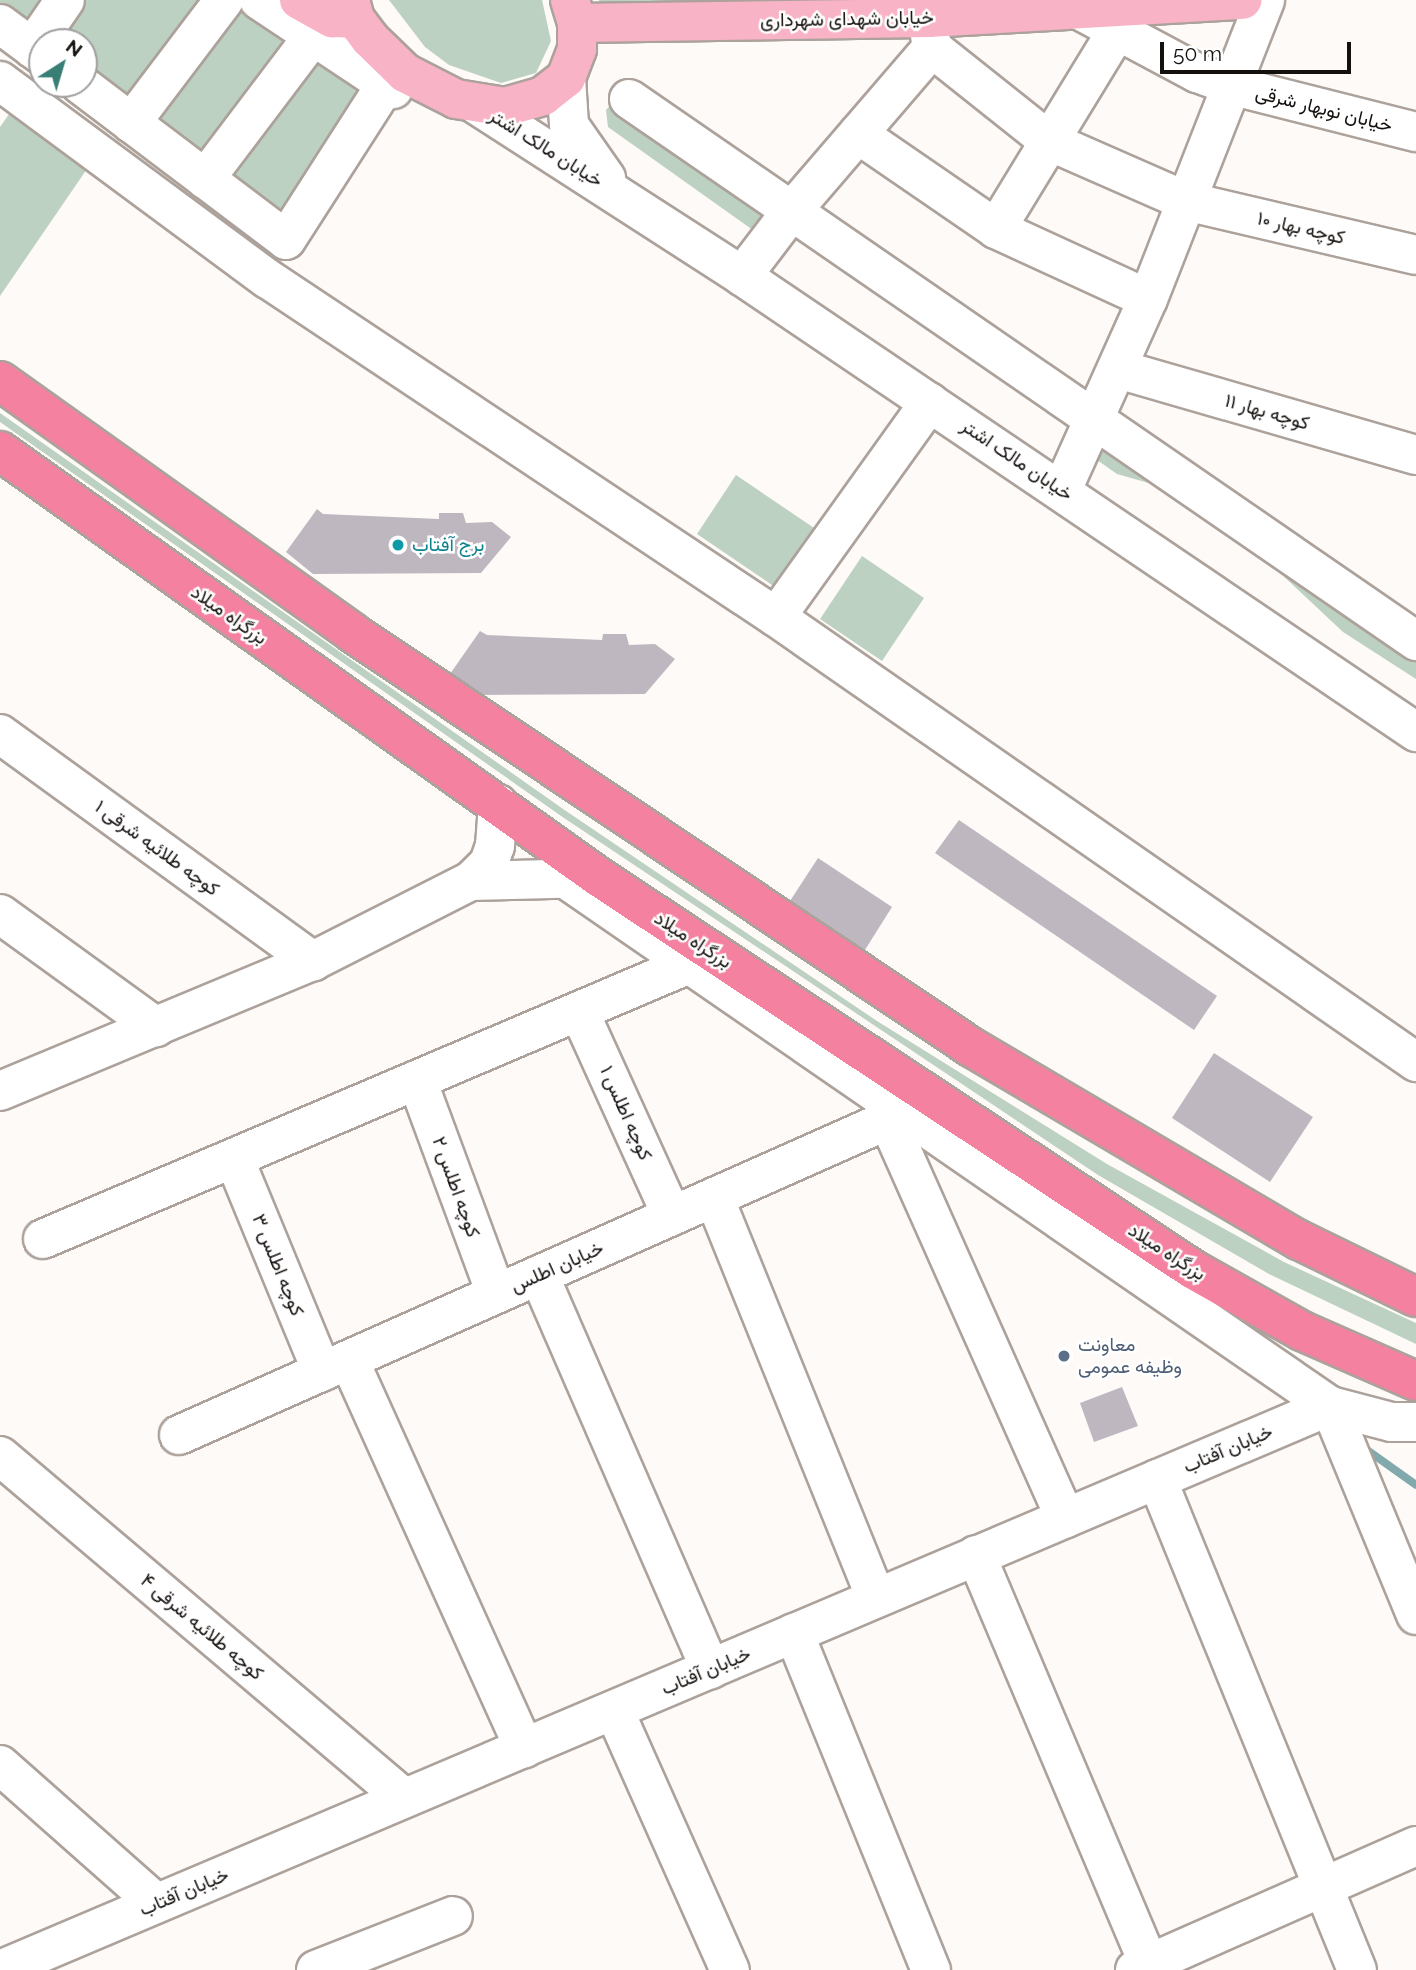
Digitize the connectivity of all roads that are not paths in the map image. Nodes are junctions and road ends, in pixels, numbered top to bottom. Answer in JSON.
{"nodes":[{"id":1,"x":65,"y":0,"type":"edge"},
{"id":2,"x":224,"y":0,"type":"edge"},
{"id":3,"x":259,"y":0,"type":"edge"},
{"id":4,"x":299,"y":0,"type":"edge"},
{"id":5,"x":1242,"y":0,"type":"edge"},
{"id":6,"x":1265,"y":0,"type":"edge"},
{"id":7,"x":353,"y":9,"type":"edge"},
{"id":8,"x":573,"y":11,"type":"edge"},
{"id":9,"x":1081,"y":11,"type":"junction"},
{"id":10,"x":0,"y":24,"type":"edge"},
{"id":11,"x":50,"y":28,"type":"edge"},
{"id":12,"x":1117,"y":31,"type":"junction"},
{"id":13,"x":930,"y":33,"type":"junction"},
{"id":14,"x":313,"y":36,"type":"junction"},
{"id":15,"x":28,"y":45,"type":"edge"},
{"id":16,"x":566,"y":78,"type":"junction"},
{"id":17,"x":0,"y":81,"type":"edge"},
{"id":18,"x":395,"y":82,"type":"junction"},
{"id":19,"x":1230,"y":85,"type":"junction"},
{"id":20,"x":98,"y":98,"type":"edge"},
{"id":21,"x":629,"y":99,"type":"dead end"},
{"id":22,"x":477,"y":105,"type":"junction"},
{"id":23,"x":131,"y":123,"type":"junction"},
{"id":24,"x":1416,"y":132,"type":"edge"},
{"id":25,"x":858,"y":134,"type":"junction"},
{"id":26,"x":1049,"y":141,"type":"junction"},
{"id":27,"x":205,"y":179,"type":"junction"},
{"id":28,"x":615,"y":192,"type":"junction"},
{"id":29,"x":1186,"y":201,"type":"junction"},
{"id":30,"x":790,"y":213,"type":"junction"},
{"id":31,"x":996,"y":229,"type":"junction"},
{"id":32,"x":1416,"y":255,"type":"edge"},
{"id":33,"x":742,"y":276,"type":"junction"},
{"id":34,"x":268,"y":279,"type":"junction"},
{"id":35,"x":1148,"y":299,"type":"junction"},
{"id":36,"x":1118,"y":369,"type":"junction"},
{"id":37,"x":0,"y":381,"type":"edge"},
{"id":38,"x":930,"y":402,"type":"junction"},
{"id":39,"x":1095,"y":423,"type":"junction"},
{"id":40,"x":0,"y":451,"type":"edge"},
{"id":41,"x":1416,"y":455,"type":"edge"},
{"id":42,"x":1062,"y":490,"type":"junction"},
{"id":43,"x":776,"y":617,"type":"junction"},
{"id":44,"x":1416,"y":641,"type":"edge"},
{"id":45,"x":1416,"y":732,"type":"edge"},
{"id":46,"x":0,"y":734,"type":"edge"},
{"id":47,"x":498,"y":804,"type":"junction"},
{"id":48,"x":583,"y":878,"type":"junction"},
{"id":49,"x":471,"y":881,"type":"junction"},
{"id":50,"x":0,"y":914,"type":"edge"},
{"id":51,"x":313,"y":961,"type":"junction"},
{"id":52,"x":687,"y":965,"type":"junction"},
{"id":53,"x":579,"y":1011,"type":"junction"},
{"id":54,"x":156,"y":1027,"type":"junction"},
{"id":55,"x":1412,"y":1050,"type":"edge"},
{"id":56,"x":417,"y":1080,"type":"junction"},
{"id":57,"x":0,"y":1091,"type":"edge"},
{"id":58,"x":910,"y":1110,"type":"junction"},
{"id":59,"x":234,"y":1158,"type":"junction"},
{"id":60,"x":714,"y":1197,"type":"junction"},
{"id":61,"x":672,"y":1216,"type":"junction"},
{"id":62,"x":43,"y":1239,"type":"dead end"},
{"id":63,"x":539,"y":1275,"type":"junction"},
{"id":64,"x":496,"y":1294,"type":"junction"},
{"id":65,"x":1416,"y":1297,"type":"edge"},
{"id":66,"x":335,"y":1366,"type":"junction"},
{"id":67,"x":1416,"y":1381,"type":"edge"},
{"id":68,"x":1330,"y":1406,"type":"junction"},
{"id":69,"x":1416,"y":1422,"type":"edge"},
{"id":70,"x":179,"y":1435,"type":"dead end"},
{"id":71,"x":0,"y":1456,"type":"edge"},
{"id":72,"x":1157,"y":1479,"type":"junction"},
{"id":73,"x":1065,"y":1518,"type":"junction"},
{"id":74,"x":976,"y":1555,"type":"junction"},
{"id":75,"x":876,"y":1598,"type":"junction"},
{"id":76,"x":1416,"y":1615,"type":"edge"},
{"id":77,"x":794,"y":1633,"type":"junction"},
{"id":78,"x":710,"y":1669,"type":"junction"},
{"id":79,"x":614,"y":1710,"type":"junction"},
{"id":80,"x":524,"y":1748,"type":"junction"},
{"id":81,"x":0,"y":1765,"type":"edge"},
{"id":82,"x":404,"y":1798,"type":"junction"},
{"id":83,"x":1416,"y":1846,"type":"edge"},
{"id":84,"x":1323,"y":1887,"type":"junction"},
{"id":85,"x":156,"y":1903,"type":"junction"},
{"id":86,"x":453,"y":1916,"type":"dead end"},
{"id":87,"x":1142,"y":1967,"type":"edge"},
{"id":88,"x":0,"y":1970,"type":"edge"},
{"id":89,"x":316,"y":1970,"type":"edge"},
{"id":90,"x":730,"y":1970,"type":"edge"},
{"id":91,"x":931,"y":1970,"type":"edge"},
{"id":92,"x":1357,"y":1970,"type":"edge"}],
"edges":[{"from":1,"to":11,"type":"street"},
{"from":2,"to":23,"type":"street"},
{"from":3,"to":14,"type":"street"},
{"from":4,"to":7,"type":"main road"},
{"from":5,"to":9,"type":"main road","name":"خیابان شهدای شهرداری"},
{"from":6,"to":19,"type":"street"},
{"from":7,"to":18,"type":"main road"},
{"from":8,"to":13,"type":"main road","name":"خیابان شهدای شهرداری"},
{"from":8,"to":16,"type":"main road"},
{"from":9,"to":12,"type":"street","name":"خیابان نوبهار شرقی"},
{"from":9,"to":13,"type":"main road","name":"خیابان شهدای شهرداری"},
{"from":10,"to":15,"type":"street"},
{"from":12,"to":19,"type":"street","name":"خیابان نوبهار شرقی"},
{"from":12,"to":26,"type":"street"},
{"from":13,"to":25,"type":"street"},
{"from":13,"to":26,"type":"street","name":"کوچه بهار ۱۰"},
{"from":14,"to":18,"type":"street"},
{"from":14,"to":27,"type":"street"},
{"from":16,"to":22,"type":"main road"},
{"from":16,"to":28,"type":"street","name":"خیابان مالک اشتر"},
{"from":17,"to":34,"type":"street"},
{"from":18,"to":22,"type":"main road"},
{"from":18,"to":27,"type":"street"},
{"from":18,"to":34,"type":"street"},
{"from":19,"to":24,"type":"street","name":"خیابان نوبهار شرقی"},
{"from":19,"to":29,"type":"street"},
{"from":20,"to":23,"type":"street"},
{"from":21,"to":30,"type":"street"},
{"from":22,"to":28,"type":"street","name":"خیابان مالک اشتر"},
{"from":23,"to":27,"type":"street"},
{"from":25,"to":30,"type":"street"},
{"from":25,"to":31,"type":"street"},
{"from":26,"to":29,"type":"street","name":"کوچه بهار ۱۰"},
{"from":26,"to":31,"type":"street"},
{"from":28,"to":33,"type":"street","name":"خیابان مالک اشتر"},
{"from":29,"to":32,"type":"street","name":"کوچه بهار ۱۰"},
{"from":29,"to":35,"type":"street"},
{"from":30,"to":33,"type":"street"},
{"from":30,"to":39,"type":"street"},
{"from":31,"to":35,"type":"street"},
{"from":33,"to":38,"type":"street","name":"خیابان مالک اشتر"},
{"from":34,"to":43,"type":"street"},
{"from":35,"to":36,"type":"street"},
{"from":36,"to":39,"type":"street"},
{"from":36,"to":41,"type":"street","name":"کوچه بهار ۱۱"},
{"from":37,"to":65,"type":"highway"},
{"from":38,"to":42,"type":"street","name":"خیابان مالک اشتر"},
{"from":38,"to":43,"type":"street"},
{"from":39,"to":42,"type":"street"},
{"from":39,"to":44,"type":"street"},
{"from":40,"to":47,"type":"highway","name":"بزرگراه میلاد"},
{"from":42,"to":45,"type":"street","name":"خیابان مالک اشتر"},
{"from":43,"to":55,"type":"street"},
{"from":46,"to":51,"type":"street","name":"کوچه طلائیه شرقی ۱"},
{"from":47,"to":48,"type":"highway","name":"بزرگراه میلاد"},
{"from":47,"to":49,"type":"street"},
{"from":48,"to":49,"type":"street"},
{"from":48,"to":52,"type":"street"},
{"from":48,"to":58,"type":"highway","name":"بزرگراه میلاد"},
{"from":49,"to":51,"type":"street"},
{"from":50,"to":54,"type":"street"},
{"from":51,"to":54,"type":"street"},
{"from":52,"to":53,"type":"street"},
{"from":52,"to":58,"type":"street"},
{"from":53,"to":56,"type":"street"},
{"from":53,"to":61,"type":"street","name":"کوچه اطلس ۱"},
{"from":54,"to":57,"type":"street"},
{"from":56,"to":59,"type":"street"},
{"from":56,"to":64,"type":"street","name":"کوچه اطلس ۲"},
{"from":58,"to":60,"type":"street","name":"خیابان اطلس"},
{"from":58,"to":67,"type":"highway","name":"بزرگراه میلاد"},
{"from":58,"to":68,"type":"street"},
{"from":58,"to":73,"type":"street"},
{"from":59,"to":62,"type":"street"},
{"from":59,"to":66,"type":"street","name":"کوچه اطلس ۳"},
{"from":60,"to":61,"type":"street","name":"خیابان اطلس"},
{"from":60,"to":75,"type":"street"},
{"from":61,"to":63,"type":"street","name":"خیابان اطلس"},
{"from":63,"to":64,"type":"street","name":"خیابان اطلس"},
{"from":63,"to":78,"type":"street"},
{"from":64,"to":66,"type":"street","name":"خیابان اطلس"},
{"from":66,"to":70,"type":"street","name":"خیابان اطلس"},
{"from":66,"to":80,"type":"street","name":"کوچه اطلس ۳"},
{"from":68,"to":69,"type":"street"},
{"from":68,"to":72,"type":"street","name":"خیابان آفتاب"},
{"from":68,"to":76,"type":"street"},
{"from":71,"to":82,"type":"street","name":"کوچه طلائیه شرقی ۴"},
{"from":72,"to":73,"type":"street","name":"خیابان آفتاب"},
{"from":72,"to":84,"type":"street"},
{"from":73,"to":74,"type":"street","name":"خیابان آفتاب"},
{"from":74,"to":75,"type":"street","name":"خیابان آفتاب"},
{"from":74,"to":87,"type":"street"},
{"from":75,"to":77,"type":"street","name":"خیابان آفتاب"},
{"from":77,"to":78,"type":"street","name":"خیابان آفتاب"},
{"from":77,"to":91,"type":"street"},
{"from":78,"to":79,"type":"street","name":"خیابان آفتاب"},
{"from":79,"to":80,"type":"street","name":"خیابان آفتاب"},
{"from":79,"to":90,"type":"street"},
{"from":80,"to":82,"type":"street","name":"خیابان آفتاب"},
{"from":81,"to":85,"type":"street"},
{"from":82,"to":85,"type":"street","name":"خیابان آفتاب"},
{"from":83,"to":84,"type":"street"},
{"from":84,"to":87,"type":"street"},
{"from":84,"to":92,"type":"street"},
{"from":85,"to":88,"type":"street","name":"خیابان آفتاب"},
{"from":86,"to":89,"type":"street"}]}
